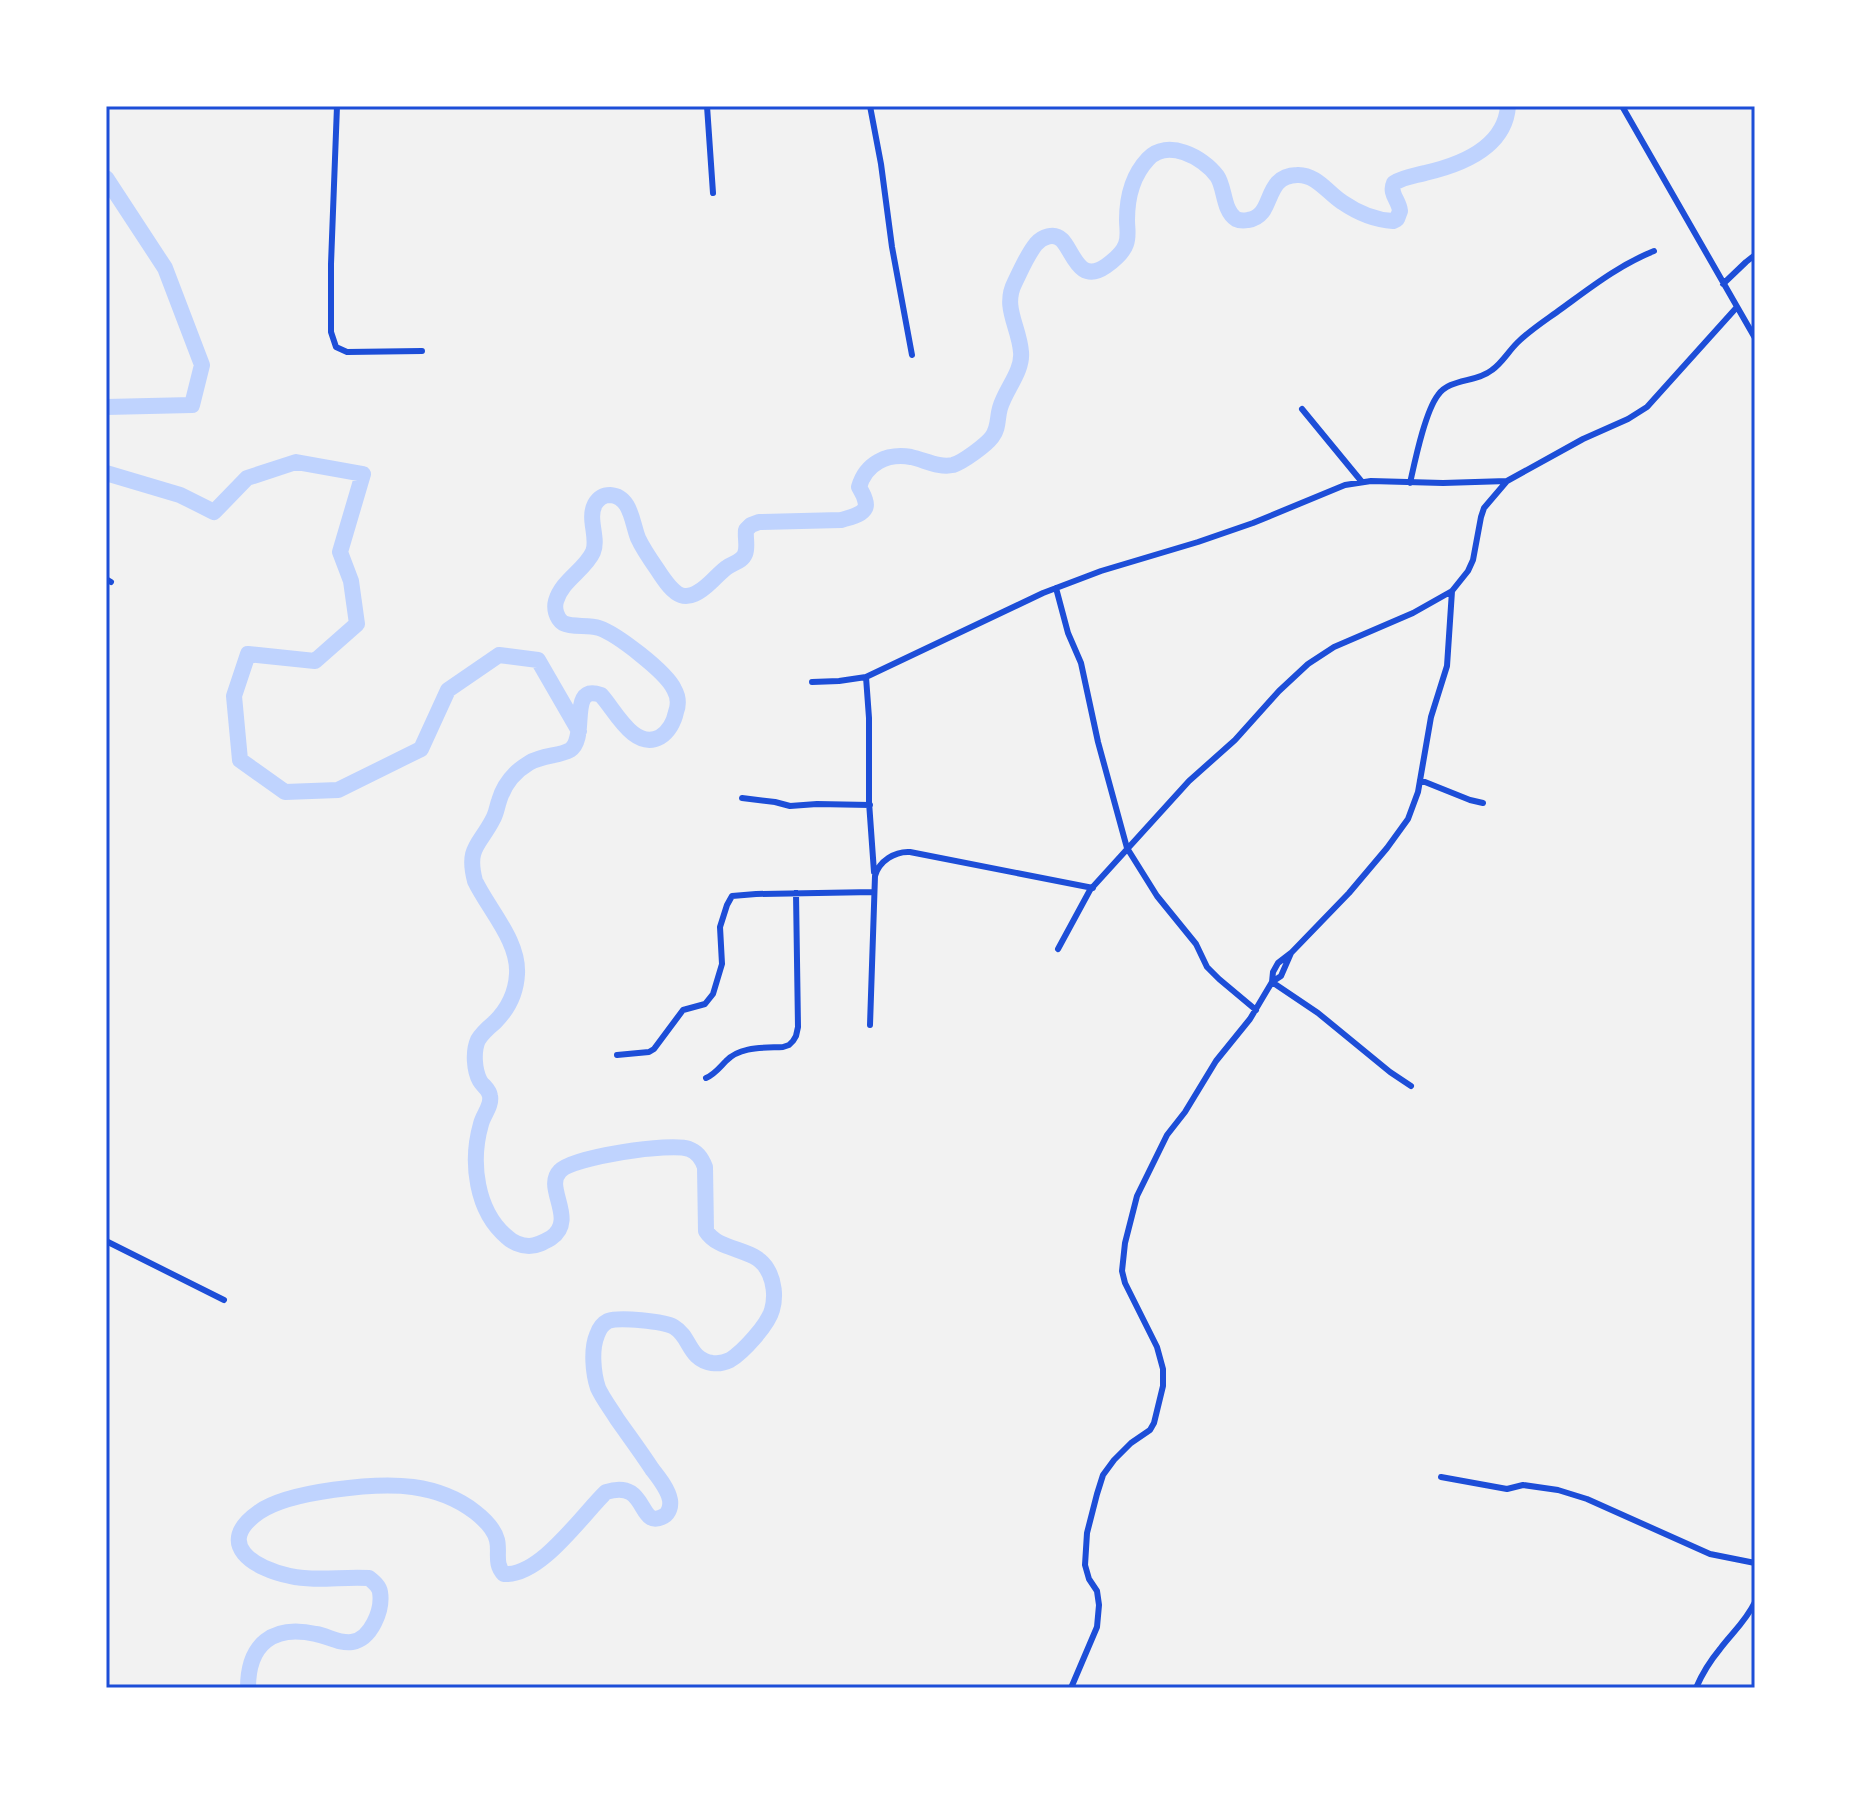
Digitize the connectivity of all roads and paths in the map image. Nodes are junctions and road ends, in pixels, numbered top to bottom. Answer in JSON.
{"nodes":[{"id":1,"x":337,"y":106,"type":"edge"},
{"id":2,"x":707,"y":106,"type":"edge"},
{"id":3,"x":870,"y":106,"type":"edge"},
{"id":4,"x":1622,"y":106,"type":"edge"},
{"id":5,"x":713,"y":193,"type":"dead end"},
{"id":6,"x":1654,"y":251,"type":"dead end"},
{"id":7,"x":1755,"y":255,"type":"edge"},
{"id":8,"x":1723,"y":284,"type":"junction"},
{"id":9,"x":1737,"y":307,"type":"junction"},
{"id":10,"x":1755,"y":338,"type":"edge"},
{"id":11,"x":422,"y":351,"type":"dead end"},
{"id":12,"x":912,"y":355,"type":"dead end"},
{"id":13,"x":1302,"y":409,"type":"dead end"},
{"id":14,"x":1507,"y":481,"type":"junction"},
{"id":15,"x":1362,"y":482,"type":"junction"},
{"id":16,"x":1410,"y":483,"type":"junction"},
{"id":17,"x":1056,"y":588,"type":"junction"},
{"id":18,"x":1452,"y":591,"type":"junction"},
{"id":19,"x":866,"y":677,"type":"junction"},
{"id":20,"x":812,"y":682,"type":"dead end"},
{"id":21,"x":1420,"y":780,"type":"junction"},
{"id":22,"x":742,"y":798,"type":"dead end"},
{"id":23,"x":1483,"y":803,"type":"dead end"},
{"id":24,"x":870,"y":805,"type":"junction"},
{"id":25,"x":1127,"y":848,"type":"junction"},
{"id":26,"x":875,"y":876,"type":"junction"},
{"id":27,"x":1093,"y":888,"type":"junction"},
{"id":28,"x":874,"y":892,"type":"junction"},
{"id":29,"x":796,"y":893,"type":"junction"},
{"id":30,"x":1058,"y":949,"type":"dead end"},
{"id":31,"x":1272,"y":982,"type":"junction"},
{"id":32,"x":1256,"y":1010,"type":"junction"},
{"id":33,"x":870,"y":1025,"type":"dead end"},
{"id":34,"x":617,"y":1055,"type":"dead end"},
{"id":35,"x":706,"y":1078,"type":"dead end"},
{"id":36,"x":1411,"y":1086,"type":"dead end"},
{"id":37,"x":106,"y":1241,"type":"edge"},
{"id":38,"x":224,"y":1300,"type":"dead end"},
{"id":39,"x":1441,"y":1477,"type":"dead end"},
{"id":40,"x":1755,"y":1563,"type":"edge"},
{"id":41,"x":1755,"y":1602,"type":"edge"},
{"id":42,"x":1071,"y":1688,"type":"edge"},
{"id":43,"x":1696,"y":1688,"type":"edge"}],
"edges":[{"from":1,"to":11,"type":"street"},
{"from":2,"to":5,"type":"street"},
{"from":3,"to":12,"type":"street"},
{"from":4,"to":8,"type":"street"},
{"from":6,"to":16,"type":"street"},
{"from":7,"to":8,"type":"street"},
{"from":8,"to":9,"type":"street"},
{"from":9,"to":10,"type":"street"},
{"from":9,"to":14,"type":"street"},
{"from":13,"to":15,"type":"street"},
{"from":14,"to":16,"type":"street"},
{"from":14,"to":18,"type":"street"},
{"from":15,"to":16,"type":"street"},
{"from":15,"to":17,"type":"street"},
{"from":17,"to":19,"type":"street"},
{"from":17,"to":25,"type":"street"},
{"from":18,"to":21,"type":"street"},
{"from":18,"to":25,"type":"street"},
{"from":19,"to":20,"type":"street"},
{"from":19,"to":24,"type":"street"},
{"from":21,"to":23,"type":"street"},
{"from":21,"to":31,"type":"street"},
{"from":22,"to":24,"type":"street"},
{"from":24,"to":26,"type":"street"},
{"from":25,"to":27,"type":"street"},
{"from":25,"to":32,"type":"street"},
{"from":26,"to":27,"type":"street"},
{"from":26,"to":28,"type":"street"},
{"from":27,"to":30,"type":"street"},
{"from":28,"to":29,"type":"street"},
{"from":28,"to":33,"type":"street"},
{"from":29,"to":34,"type":"street"},
{"from":29,"to":35,"type":"street"},
{"from":31,"to":32,"type":"street"},
{"from":31,"to":36,"type":"street"},
{"from":32,"to":42,"type":"street"},
{"from":37,"to":38,"type":"street"},
{"from":39,"to":40,"type":"street"},
{"from":41,"to":43,"type":"street"}]}
